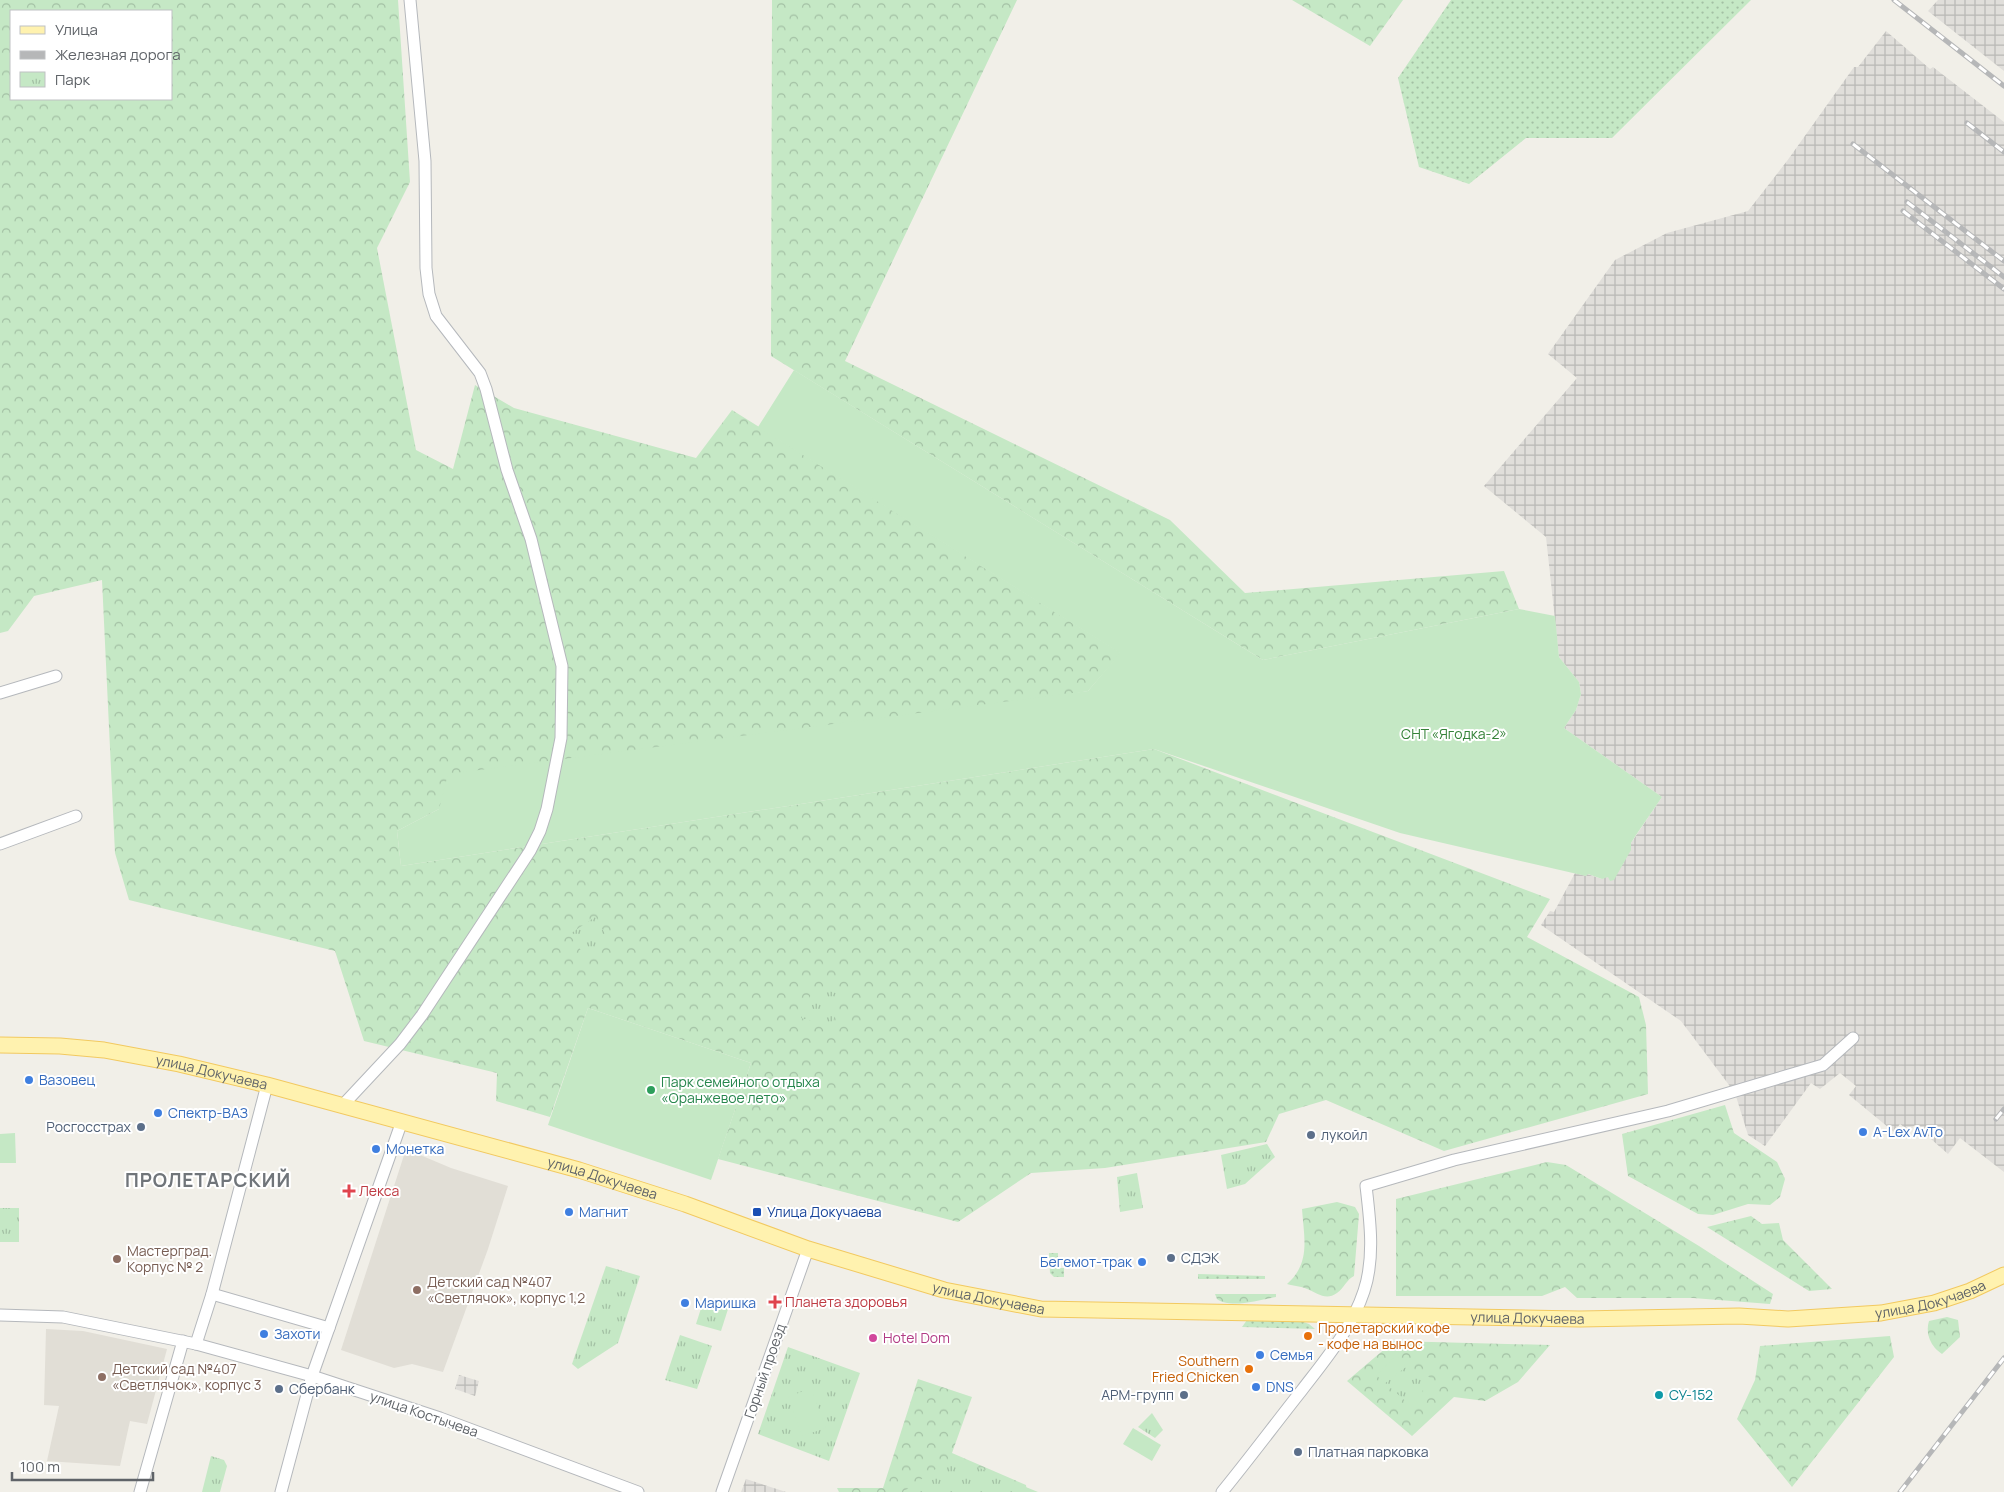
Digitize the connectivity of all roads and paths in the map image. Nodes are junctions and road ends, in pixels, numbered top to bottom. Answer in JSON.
{"nodes":[{"id":1,"x":410,"y":0,"type":"edge"},
{"id":2,"x":56,"y":676,"type":"dead end"},
{"id":3,"x":0,"y":693,"type":"edge"},
{"id":4,"x":76,"y":816,"type":"dead end"},
{"id":5,"x":0,"y":844,"type":"edge"},
{"id":6,"x":1853,"y":1038,"type":"dead end"},
{"id":7,"x":0,"y":1045,"type":"edge"},
{"id":8,"x":267,"y":1085,"type":"junction"},
{"id":9,"x":342,"y":1106,"type":"junction"},
{"id":10,"x":402,"y":1121,"type":"junction"},
{"id":11,"x":808,"y":1249,"type":"junction"},
{"id":12,"x":2004,"y":1274,"type":"edge"},
{"id":13,"x":212,"y":1294,"type":"junction"},
{"id":14,"x":1355,"y":1314,"type":"junction"},
{"id":15,"x":0,"y":1315,"type":"edge"},
{"id":16,"x":329,"y":1328,"type":"junction"},
{"id":17,"x":183,"y":1341,"type":"junction"},
{"id":18,"x":196,"y":1344,"type":"junction"},
{"id":19,"x":312,"y":1376,"type":"junction"},
{"id":20,"x":140,"y":1492,"type":"edge"},
{"id":21,"x":281,"y":1492,"type":"edge"},
{"id":22,"x":638,"y":1492,"type":"edge"},
{"id":23,"x":722,"y":1492,"type":"edge"},
{"id":24,"x":1222,"y":1492,"type":"edge"}],
"edges":[{"from":1,"to":9,"type":"street"},
{"from":2,"to":3,"type":"street"},
{"from":4,"to":5,"type":"street"},
{"from":6,"to":14,"type":"street"},
{"from":7,"to":8,"type":"main road","name":"улица Докучаева"},
{"from":8,"to":9,"type":"main road","name":"улица Докучаева"},
{"from":8,"to":13,"type":"street"},
{"from":9,"to":10,"type":"main road","name":"улица Докучаева"},
{"from":10,"to":11,"type":"main road","name":"улица Докучаева"},
{"from":10,"to":16,"type":"street"},
{"from":11,"to":14,"type":"main road","name":"улица Докучаева"},
{"from":11,"to":23,"type":"street","name":"Горный проезд"},
{"from":12,"to":14,"type":"main road","name":"улица Докучаева"},
{"from":13,"to":16,"type":"street"},
{"from":13,"to":18,"type":"street"},
{"from":14,"to":24,"type":"street"},
{"from":15,"to":17,"type":"street","name":"улица Костычева"},
{"from":16,"to":19,"type":"street"},
{"from":17,"to":18,"type":"street","name":"улица Костычева"},
{"from":17,"to":20,"type":"street"},
{"from":18,"to":19,"type":"street","name":"улица Костычева"},
{"from":19,"to":21,"type":"street"},
{"from":19,"to":22,"type":"street","name":"улица Костычева"}]}
